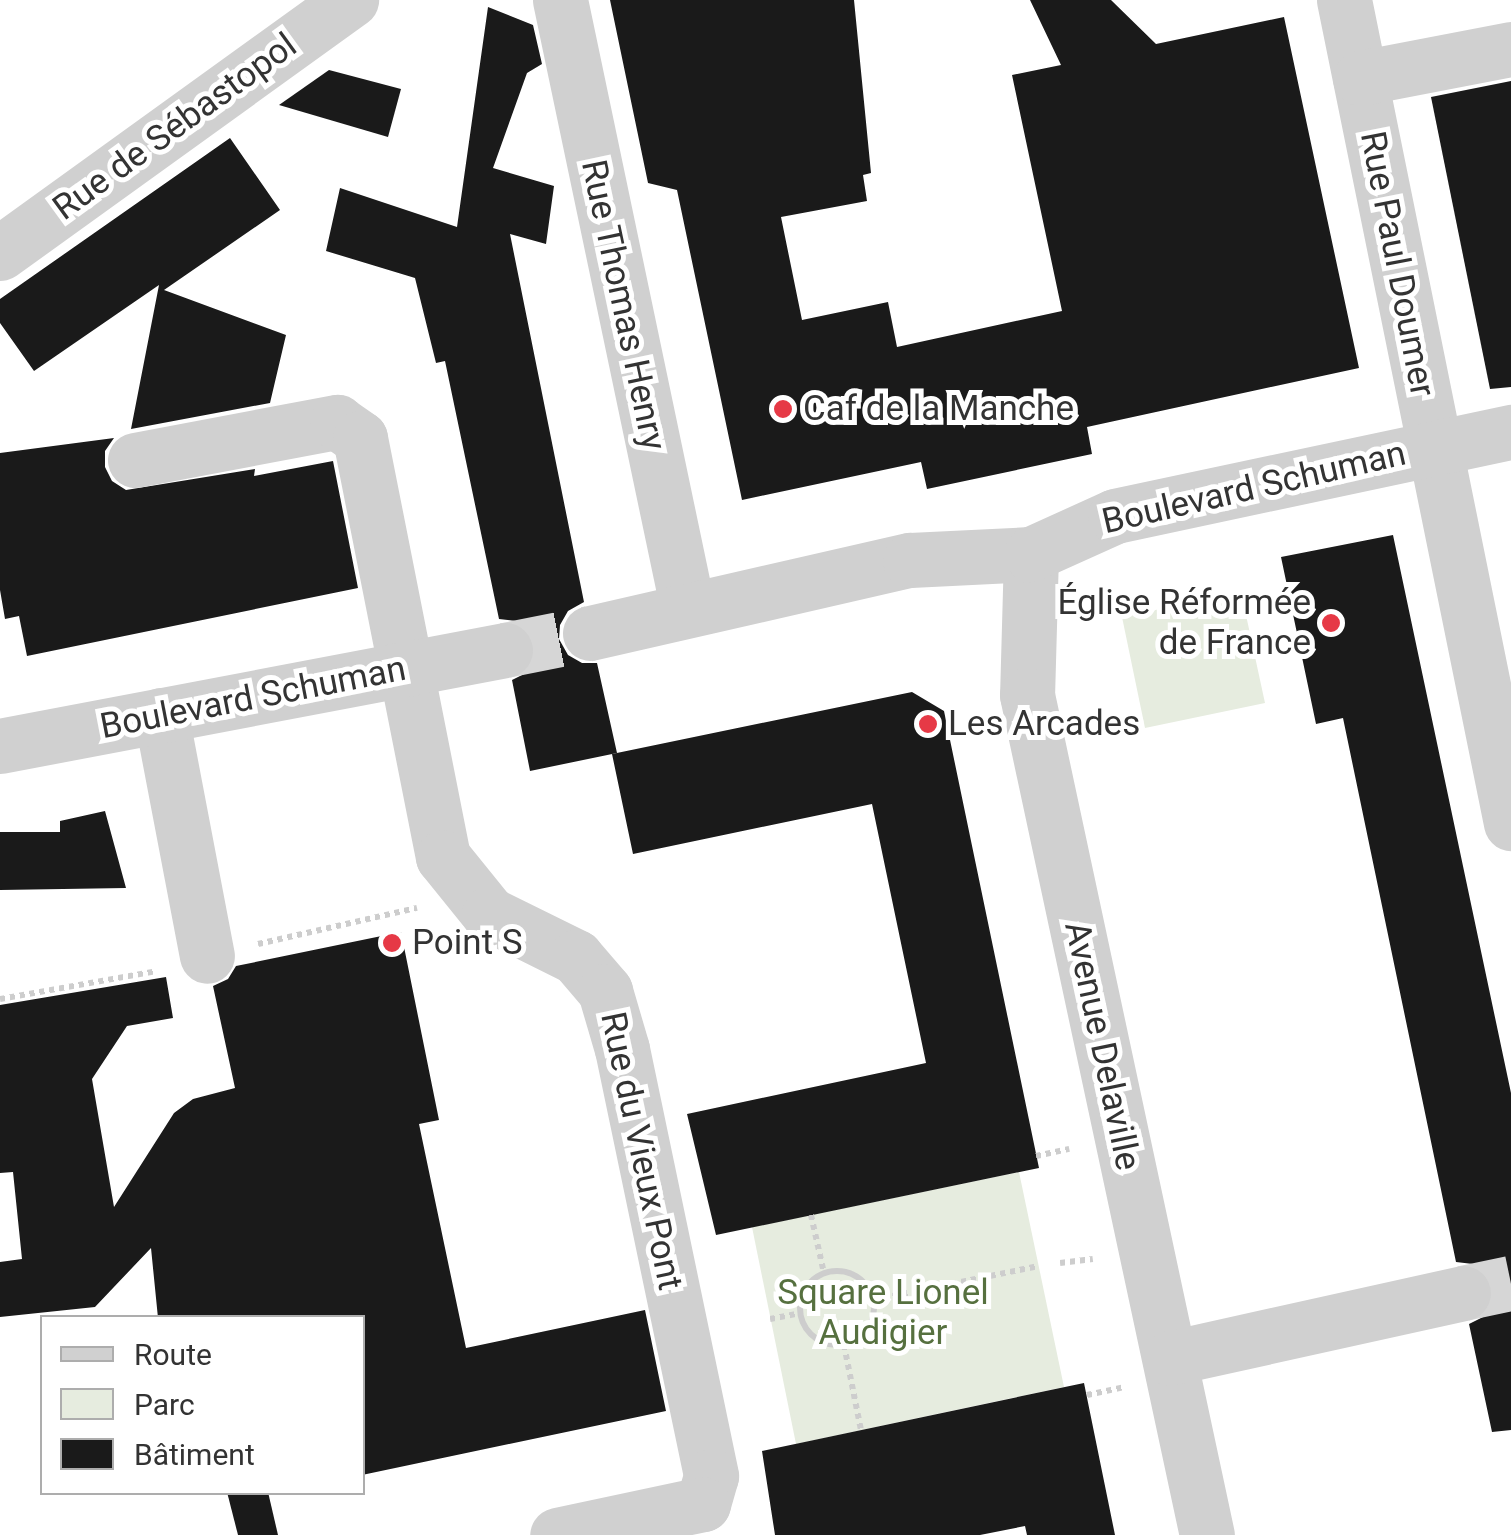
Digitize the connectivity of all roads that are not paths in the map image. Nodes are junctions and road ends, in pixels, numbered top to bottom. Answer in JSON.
{"nodes":[{"id":1,"x":350,"y":0,"type":"edge"},
{"id":2,"x":560,"y":0,"type":"edge"},
{"id":3,"x":1344,"y":0,"type":"edge"},
{"id":4,"x":1511,"y":49,"type":"edge"},
{"id":5,"x":1360,"y":78,"type":"junction"},
{"id":6,"x":0,"y":253,"type":"edge"},
{"id":7,"x":1511,"y":432,"type":"edge"},
{"id":8,"x":1434,"y":448,"type":"junction"},
{"id":9,"x":135,"y":460,"type":"dead end"},
{"id":10,"x":1031,"y":554,"type":"junction"},
{"id":11,"x":688,"y":610,"type":"junction"},
{"id":12,"x":590,"y":633,"type":"tunnel mouth"},
{"id":13,"x":506,"y":650,"type":"tunnel mouth"},
{"id":14,"x":406,"y":670,"type":"junction"},
{"id":15,"x":161,"y":715,"type":"junction"},
{"id":16,"x":0,"y":717,"type":"edge"},
{"id":17,"x":25,"y":741,"type":"edge"},
{"id":18,"x":1510,"y":808,"type":"edge"},
{"id":19,"x":207,"y":956,"type":"dead end"},
{"id":20,"x":1463,"y":1294,"type":"tunnel mouth"},
{"id":21,"x":1170,"y":1358,"type":"junction"},
{"id":22,"x":557,"y":1535,"type":"edge"},
{"id":23,"x":1207,"y":1535,"type":"edge"}],
"edges":[{"from":1,"to":6,"type":"street","name":"Rue de Sébastopol"},
{"from":2,"to":11,"type":"street","name":"Rue Thomas Henry"},
{"from":3,"to":5,"type":"street","name":"Rue Paul Doumer"},
{"from":4,"to":5,"type":"street"},
{"from":5,"to":8,"type":"street","name":"Rue Paul Doumer"},
{"from":7,"to":8,"type":"street","name":"Boulevard Schuman"},
{"from":8,"to":10,"type":"street","name":"Boulevard Schuman"},
{"from":8,"to":18,"type":"street","name":"Rue Paul Doumer"},
{"from":9,"to":14,"type":"street"},
{"from":10,"to":11,"type":"street","name":"Boulevard Schuman"},
{"from":10,"to":21,"type":"street","name":"Avenue Delaville"},
{"from":11,"to":12,"type":"street","name":"Boulevard Schuman"},
{"from":13,"to":14,"type":"street","name":"Boulevard Schuman"},
{"from":14,"to":15,"type":"street","name":"Boulevard Schuman"},
{"from":14,"to":22,"type":"street","name":"Rue du Vieux Pont"},
{"from":15,"to":17,"type":"street","name":"Boulevard Schuman"},
{"from":15,"to":19,"type":"street"},
{"from":16,"to":17,"type":"street"},
{"from":20,"to":21,"type":"street"},
{"from":21,"to":23,"type":"street","name":"Avenue Delaville"}]}
